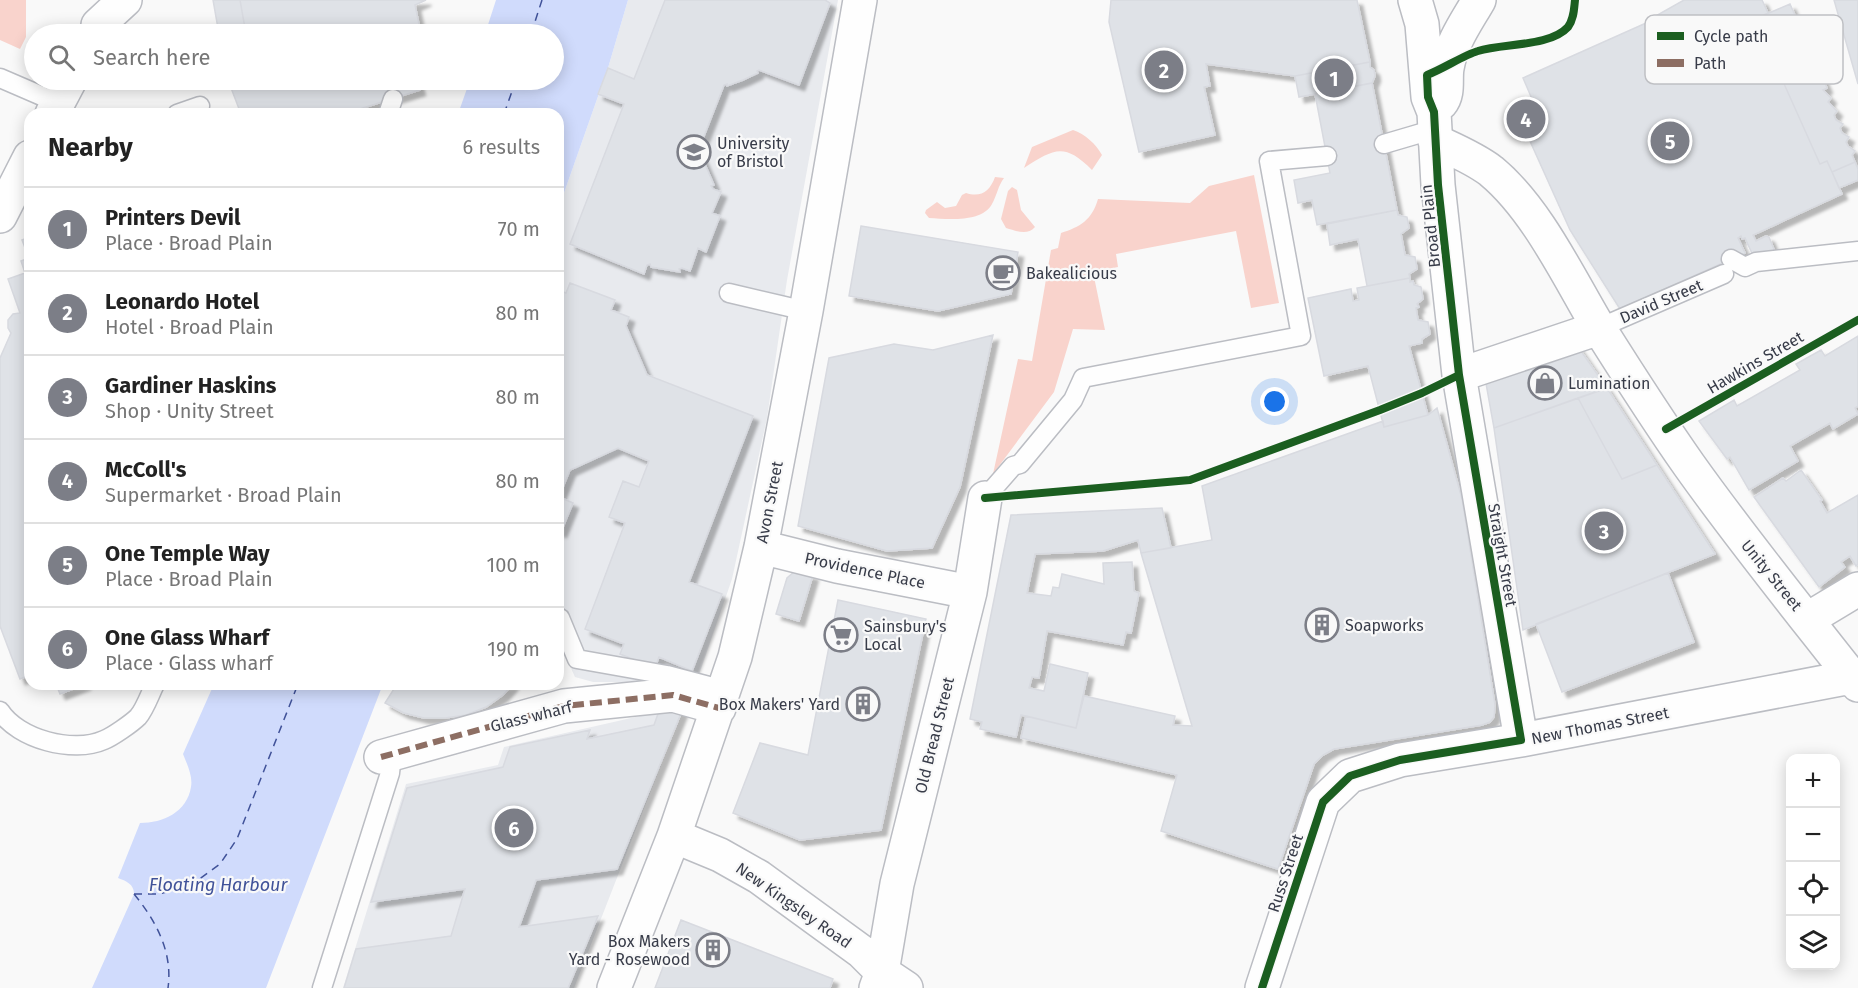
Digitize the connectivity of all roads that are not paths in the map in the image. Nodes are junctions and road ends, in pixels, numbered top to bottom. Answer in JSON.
{"nodes":[{"id":1,"x":125,"y":0,"type":"edge"},
{"id":2,"x":860,"y":0,"type":"edge"},
{"id":3,"x":1415,"y":0,"type":"edge"},
{"id":4,"x":1479,"y":0,"type":"edge"},
{"id":5,"x":97,"y":20,"type":"edge"},
{"id":6,"x":0,"y":78,"type":"edge"},
{"id":7,"x":24,"y":86,"type":"edge"},
{"id":8,"x":34,"y":90,"type":"edge"},
{"id":9,"x":60,"y":99,"type":"edge"},
{"id":10,"x":200,"y":106,"type":"dead end"},
{"id":11,"x":194,"y":108,"type":"edge"},
{"id":12,"x":1435,"y":127,"type":"junction"},
{"id":13,"x":1384,"y":144,"type":"dead end"},
{"id":14,"x":1327,"y":156,"type":"dead end"},
{"id":15,"x":24,"y":172,"type":"edge"},
{"id":16,"x":0,"y":216,"type":"edge"},
{"id":17,"x":1858,"y":251,"type":"edge"},
{"id":18,"x":729,"y":293,"type":"dead end"},
{"id":19,"x":806,"y":311,"type":"junction"},
{"id":20,"x":1599,"y":328,"type":"junction"},
{"id":21,"x":1459,"y":375,"type":"junction"},
{"id":22,"x":984,"y":498,"type":"joint"},
{"id":23,"x":761,"y":547,"type":"junction"},
{"id":24,"x":1858,"y":589,"type":"edge"},
{"id":25,"x":970,"y":592,"type":"junction"},
{"id":26,"x":1808,"y":619,"type":"junction"},
{"id":27,"x":564,"y":628,"type":"edge"},
{"id":28,"x":1855,"y":681,"type":"edge"},
{"id":29,"x":152,"y":690,"type":"edge"},
{"id":30,"x":721,"y":699,"type":"junction"},
{"id":31,"x":0,"y":711,"type":"edge"},
{"id":32,"x":1521,"y":740,"type":"junction"},
{"id":33,"x":386,"y":755,"type":"joint"},
{"id":34,"x":1350,"y":776,"type":"joint"},
{"id":35,"x":674,"y":836,"type":"junction"},
{"id":36,"x":888,"y":983,"type":"edge"},
{"id":37,"x":322,"y":988,"type":"edge"},
{"id":38,"x":614,"y":988,"type":"edge"},
{"id":39,"x":1262,"y":988,"type":"edge"}],
"edges":[{"from":1,"to":5,"type":"street"},
{"from":2,"to":19,"type":"street","name":"Avon Street"},
{"from":3,"to":12,"type":"street","name":"Broad Plain"},
{"from":4,"to":12,"type":"street"},
{"from":6,"to":7,"type":"lane"},
{"from":8,"to":9,"type":"lane"},
{"from":10,"to":11,"type":"lane"},
{"from":12,"to":13,"type":"lane"},
{"from":12,"to":20,"type":"street"},
{"from":12,"to":21,"type":"street","name":"Broad Plain"},
{"from":14,"to":22,"type":"lane"},
{"from":15,"to":16,"type":"street"},
{"from":17,"to":20,"type":"lane","name":"David Street"},
{"from":18,"to":19,"type":"lane"},
{"from":19,"to":23,"type":"street","name":"Avon Street"},
{"from":20,"to":21,"type":"street"},
{"from":20,"to":26,"type":"street","name":"Unity Street"},
{"from":21,"to":32,"type":"street","name":"Straight Street"},
{"from":22,"to":25,"type":"street","name":"Old Bread Street"},
{"from":23,"to":25,"type":"street","name":"Providence Place"},
{"from":23,"to":30,"type":"street","name":"Avon Street"},
{"from":24,"to":26,"type":"street"},
{"from":25,"to":36,"type":"street","name":"Old Bread Street"},
{"from":26,"to":28,"type":"street","name":"Unity Street"},
{"from":27,"to":30,"type":"lane"},
{"from":28,"to":32,"type":"street","name":"New Thomas Street"},
{"from":29,"to":31,"type":"lane"},
{"from":30,"to":33,"type":"street","name":"Glass wharf"},
{"from":30,"to":35,"type":"street","name":"Avon Street"},
{"from":32,"to":34,"type":"street","name":"New Thomas Street"},
{"from":33,"to":37,"type":"lane"},
{"from":34,"to":39,"type":"street","name":"Russ Street"},
{"from":35,"to":36,"type":"street","name":"New Kingsley Road"},
{"from":35,"to":38,"type":"street","name":"Avon Street"}]}
